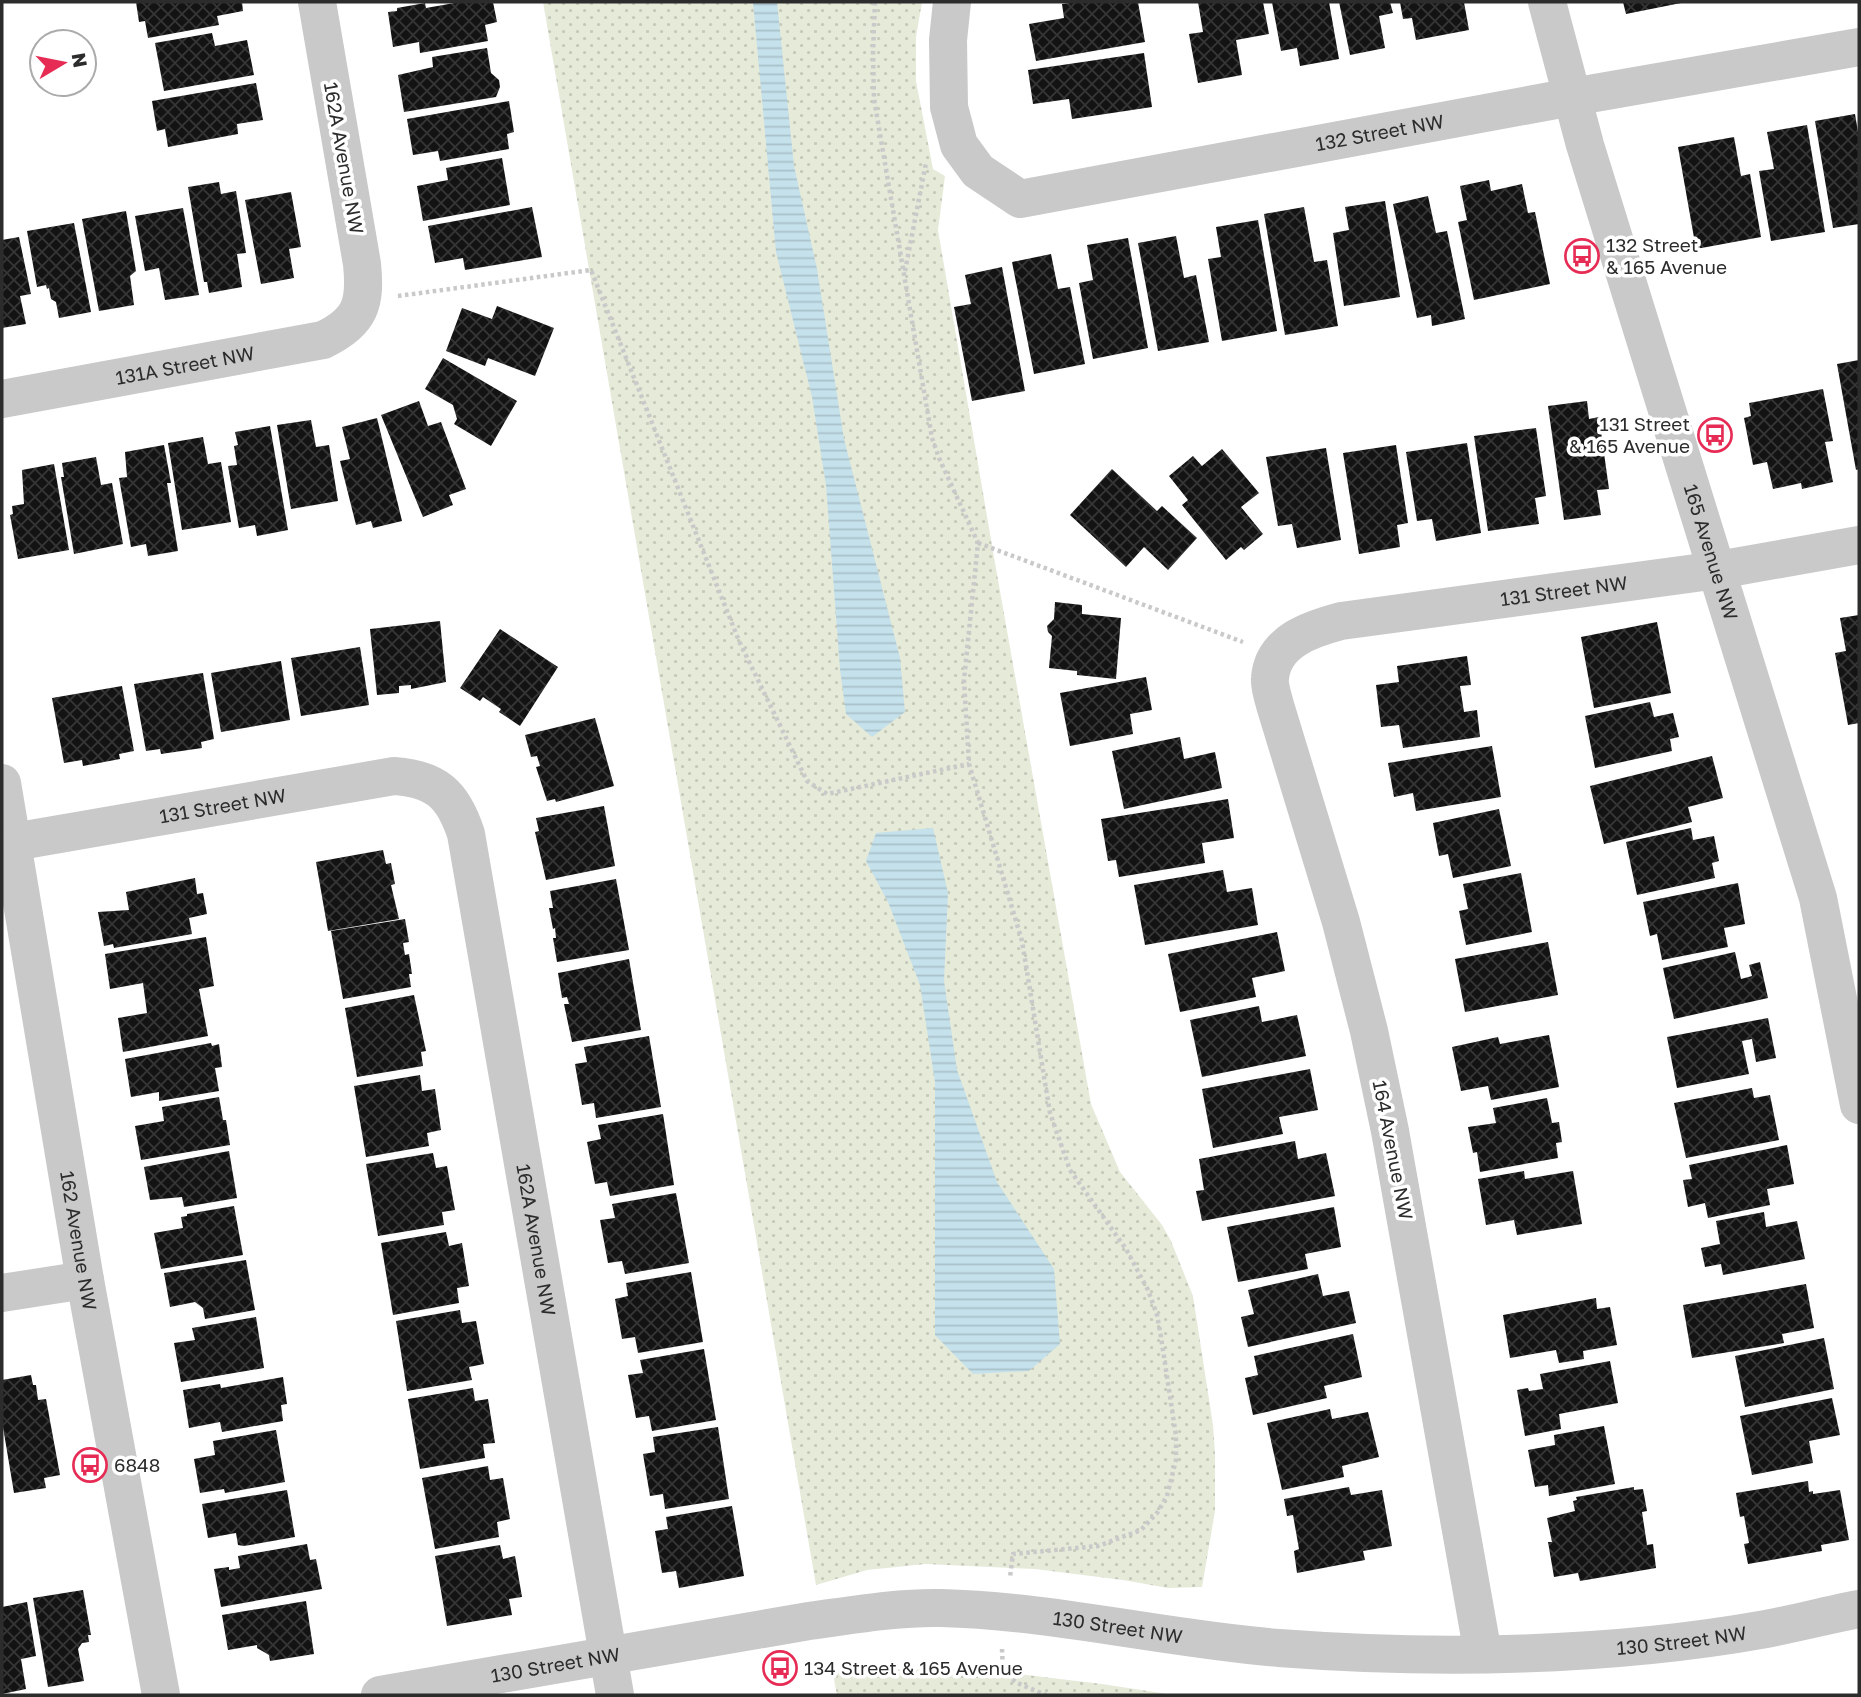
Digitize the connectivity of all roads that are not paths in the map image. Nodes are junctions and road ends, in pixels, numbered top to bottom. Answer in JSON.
{"nodes":[{"id":1,"x":317,"y":2,"type":"edge"},
{"id":2,"x":952,"y":2,"type":"edge"},
{"id":3,"x":1547,"y":2,"type":"edge"},
{"id":4,"x":1859,"y":47,"type":"edge"},
{"id":5,"x":1572,"y":97,"type":"junction"},
{"id":6,"x":360,"y":307,"type":"joint"},
{"id":7,"x":2,"y":398,"type":"edge"},
{"id":8,"x":1859,"y":545,"type":"edge"},
{"id":9,"x":1718,"y":570,"type":"junction"},
{"id":10,"x":1278,"y":655,"type":"joint"},
{"id":11,"x":2,"y":783,"type":"edge"},
{"id":12,"x":442,"y":790,"type":"joint"},
{"id":13,"x":7,"y":843,"type":"edge"},
{"id":14,"x":1854,"y":1044,"type":"edge"},
{"id":15,"x":1859,"y":1105,"type":"edge"},
{"id":16,"x":85,"y":1280,"type":"junction"},
{"id":17,"x":2,"y":1293,"type":"edge"},
{"id":18,"x":1859,"y":1609,"type":"edge"},
{"id":19,"x":1483,"y":1654,"type":"junction"},
{"id":20,"x":609,"y":1656,"type":"junction"},
{"id":21,"x":160,"y":1695,"type":"edge"},
{"id":22,"x":380,"y":1695,"type":"edge"},
{"id":23,"x":615,"y":1695,"type":"edge"}],
"edges":[{"from":1,"to":6,"type":"street","name":"162A Avenue NW"},
{"from":2,"to":5,"type":"street","name":"132 Street NW"},
{"from":3,"to":5,"type":"street","name":"165 Avenue NW"},
{"from":4,"to":5,"type":"street","name":"132 Street NW"},
{"from":5,"to":9,"type":"street","name":"165 Avenue NW"},
{"from":6,"to":7,"type":"street","name":"131A Street NW"},
{"from":8,"to":9,"type":"street","name":"131 Street NW"},
{"from":9,"to":10,"type":"street","name":"131 Street NW"},
{"from":9,"to":14,"type":"street","name":"165 Avenue NW"},
{"from":10,"to":19,"type":"street","name":"164 Avenue NW"},
{"from":11,"to":13,"type":"street","name":"162 Avenue NW"},
{"from":12,"to":13,"type":"street","name":"131 Street NW"},
{"from":12,"to":20,"type":"street","name":"162A Avenue NW"},
{"from":13,"to":16,"type":"street","name":"162 Avenue NW"},
{"from":14,"to":15,"type":"street","name":"165 Avenue NW"},
{"from":16,"to":17,"type":"street"},
{"from":16,"to":21,"type":"street","name":"162 Avenue NW"},
{"from":18,"to":19,"type":"street","name":"130 Street NW"},
{"from":19,"to":20,"type":"street","name":"130 Street NW"},
{"from":20,"to":22,"type":"street","name":"130 Street NW"},
{"from":20,"to":23,"type":"street","name":"162A Avenue NW"}]}
